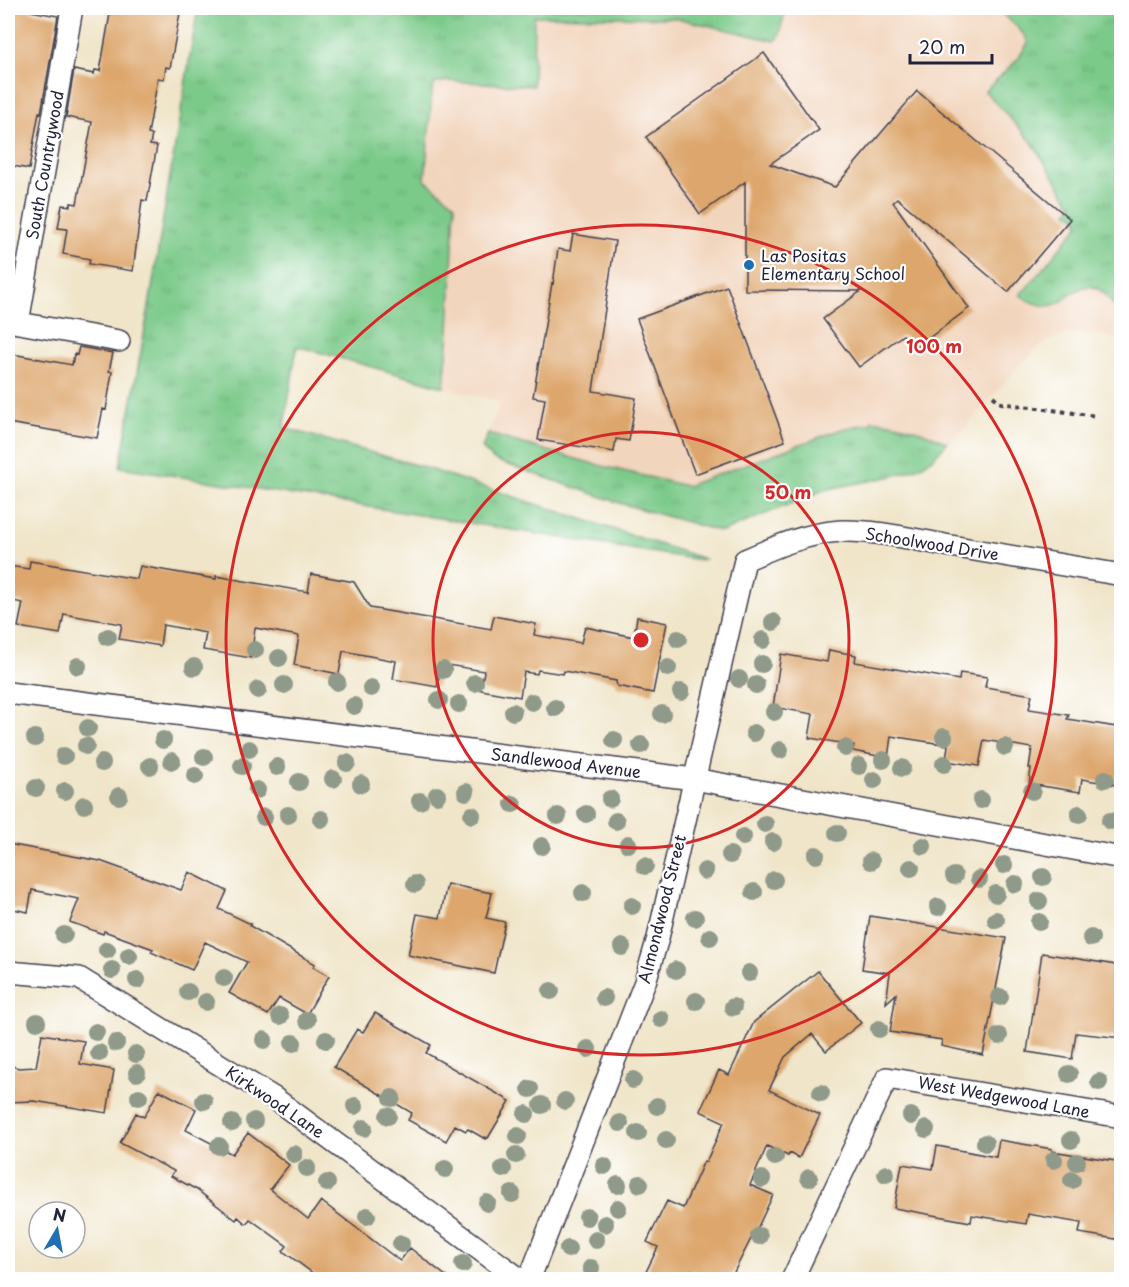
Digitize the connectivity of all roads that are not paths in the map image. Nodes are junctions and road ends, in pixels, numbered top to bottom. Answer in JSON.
{"nodes":[{"id":1,"x":72,"y":8,"type":"edge"},
{"id":2,"x":13,"y":322,"type":"edge"},
{"id":3,"x":119,"y":341,"type":"dead end"},
{"id":4,"x":745,"y":560,"type":"joint"},
{"id":5,"x":1122,"y":575,"type":"edge"},
{"id":6,"x":8,"y":693,"type":"edge"},
{"id":7,"x":694,"y":779,"type":"junction"},
{"id":8,"x":1122,"y":858,"type":"edge"},
{"id":9,"x":8,"y":972,"type":"edge"},
{"id":10,"x":1122,"y":1117,"type":"edge"},
{"id":11,"x":521,"y":1280,"type":"edge"},
{"id":12,"x":529,"y":1280,"type":"edge"},
{"id":13,"x":792,"y":1280,"type":"edge"}],
"edges":[{"from":1,"to":2,"type":"street","name":"South Countrywood"},
{"from":2,"to":3,"type":"street"},
{"from":4,"to":5,"type":"street","name":"Schoolwood Drive"},
{"from":4,"to":7,"type":"street","name":"Almondwood Street"},
{"from":6,"to":7,"type":"street","name":"Sandlewood Avenue"},
{"from":7,"to":8,"type":"street","name":"Sandlewood Avenue"},
{"from":7,"to":12,"type":"street","name":"Almondwood Street"},
{"from":9,"to":11,"type":"street","name":"Kirkwood Lane"},
{"from":10,"to":13,"type":"street","name":"West Wedgewood Lane"}]}
